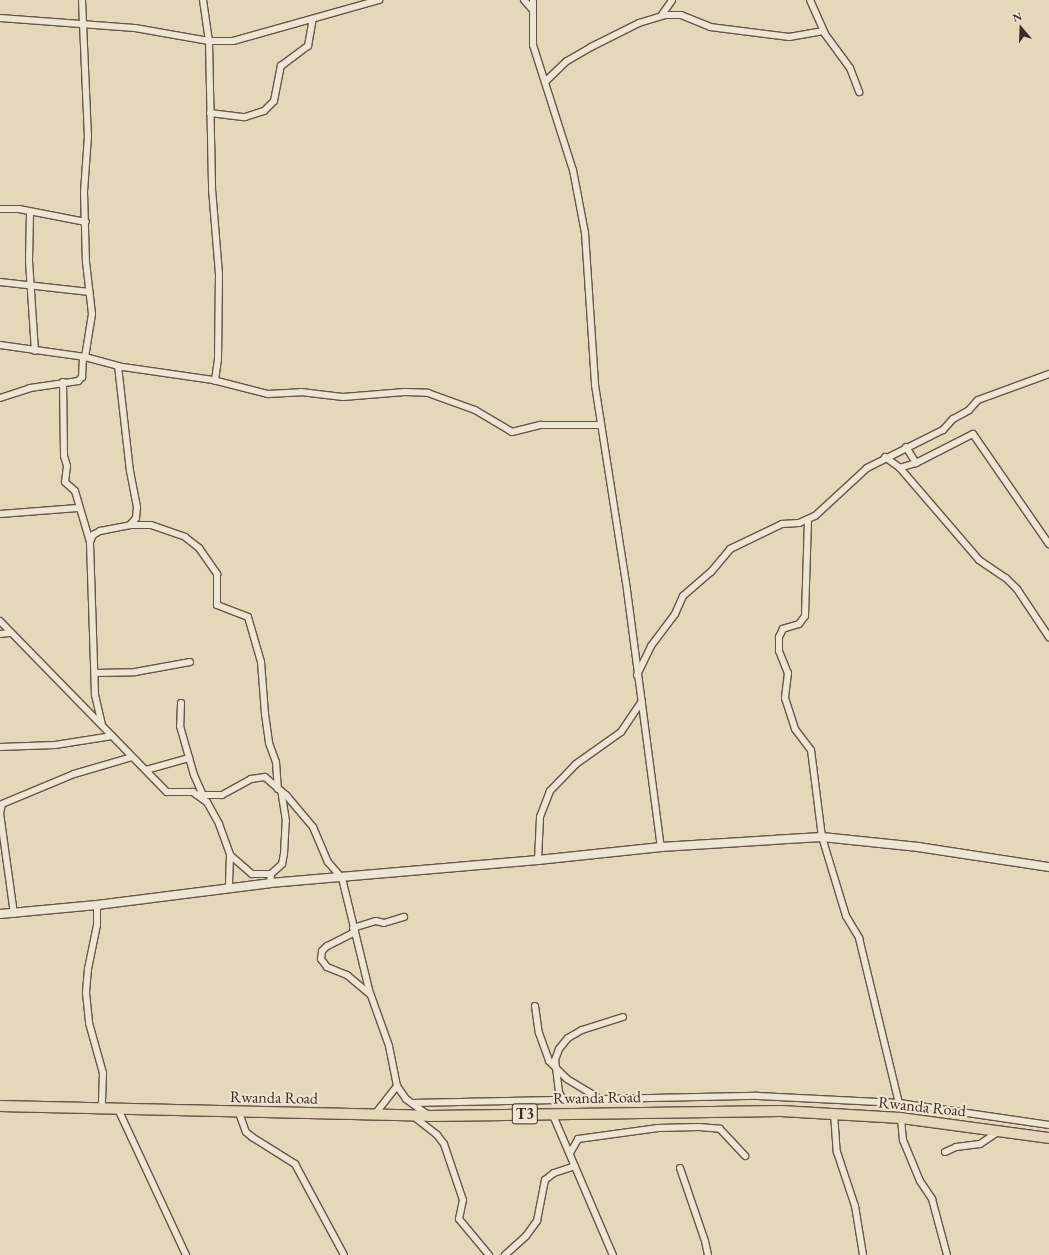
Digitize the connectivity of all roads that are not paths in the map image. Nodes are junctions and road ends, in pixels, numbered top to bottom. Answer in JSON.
{"nodes":[{"id":1,"x":82,"y":0,"type":"edge"},
{"id":2,"x":203,"y":0,"type":"edge"},
{"id":3,"x":379,"y":0,"type":"edge"},
{"id":4,"x":524,"y":0,"type":"edge"},
{"id":5,"x":533,"y":0,"type":"edge"},
{"id":6,"x":672,"y":0,"type":"edge"},
{"id":7,"x":810,"y":0,"type":"edge"},
{"id":8,"x":533,"y":10,"type":"junction"},
{"id":9,"x":661,"y":16,"type":"junction"},
{"id":10,"x":0,"y":18,"type":"edge"},
{"id":11,"x":313,"y":19,"type":"junction"},
{"id":12,"x":82,"y":23,"type":"junction"},
{"id":13,"x":823,"y":31,"type":"junction"},
{"id":14,"x":209,"y":41,"type":"junction"},
{"id":15,"x":545,"y":82,"type":"junction"},
{"id":16,"x":859,"y":92,"type":"dead end"},
{"id":17,"x":210,"y":113,"type":"junction"},
{"id":18,"x":0,"y":209,"type":"edge"},
{"id":19,"x":30,"y":213,"type":"junction"},
{"id":20,"x":86,"y":222,"type":"junction"},
{"id":21,"x":0,"y":282,"type":"edge"},
{"id":22,"x":30,"y":285,"type":"junction"},
{"id":23,"x":89,"y":292,"type":"junction"},
{"id":24,"x":0,"y":345,"type":"edge"},
{"id":25,"x":35,"y":351,"type":"junction"},
{"id":26,"x":84,"y":357,"type":"junction"},
{"id":27,"x":118,"y":366,"type":"junction"},
{"id":28,"x":1049,"y":374,"type":"edge"},
{"id":29,"x":215,"y":381,"type":"junction"},
{"id":30,"x":63,"y":382,"type":"junction"},
{"id":31,"x":0,"y":398,"type":"edge"},
{"id":32,"x":600,"y":425,"type":"junction"},
{"id":33,"x":906,"y":447,"type":"junction"},
{"id":34,"x":885,"y":457,"type":"junction"},
{"id":35,"x":916,"y":463,"type":"junction"},
{"id":36,"x":900,"y":468,"type":"junction"},
{"id":37,"x":78,"y":508,"type":"junction"},
{"id":38,"x":0,"y":514,"type":"edge"},
{"id":39,"x":808,"y":520,"type":"junction"},
{"id":40,"x":130,"y":525,"type":"junction"},
{"id":41,"x":90,"y":542,"type":"junction"},
{"id":42,"x":1049,"y":544,"type":"edge"},
{"id":43,"x":0,"y":621,"type":"edge"},
{"id":44,"x":9,"y":633,"type":"junction"},
{"id":45,"x":0,"y":634,"type":"edge"},
{"id":46,"x":1049,"y":637,"type":"edge"},
{"id":47,"x":190,"y":662,"type":"dead end"},
{"id":48,"x":96,"y":673,"type":"junction"},
{"id":49,"x":637,"y":675,"type":"junction"},
{"id":50,"x":642,"y":700,"type":"junction"},
{"id":51,"x":181,"y":703,"type":"dead end"},
{"id":52,"x":102,"y":725,"type":"junction"},
{"id":53,"x":112,"y":736,"type":"junction"},
{"id":54,"x":0,"y":747,"type":"edge"},
{"id":55,"x":132,"y":757,"type":"junction"},
{"id":56,"x":189,"y":758,"type":"junction"},
{"id":57,"x":146,"y":770,"type":"junction"},
{"id":58,"x":280,"y":790,"type":"junction"},
{"id":59,"x":200,"y":795,"type":"junction"},
{"id":60,"x":822,"y":837,"type":"junction"},
{"id":61,"x":661,"y":847,"type":"junction"},
{"id":62,"x":230,"y":855,"type":"junction"},
{"id":63,"x":538,"y":860,"type":"junction"},
{"id":64,"x":1049,"y":867,"type":"edge"},
{"id":65,"x":272,"y":874,"type":"junction"},
{"id":66,"x":342,"y":878,"type":"junction"},
{"id":67,"x":270,"y":883,"type":"junction"},
{"id":68,"x":229,"y":887,"type":"junction"},
{"id":69,"x":97,"y":905,"type":"junction"},
{"id":70,"x":0,"y":914,"type":"edge"},
{"id":71,"x":14,"y":914,"type":"junction"},
{"id":72,"x":404,"y":917,"type":"dead end"},
{"id":73,"x":354,"y":930,"type":"junction"},
{"id":74,"x":370,"y":994,"type":"junction"},
{"id":75,"x":535,"y":1006,"type":"dead end"},
{"id":76,"x":623,"y":1017,"type":"dead end"},
{"id":77,"x":556,"y":1070,"type":"junction"},
{"id":78,"x":397,"y":1086,"type":"junction"},
{"id":79,"x":563,"y":1100,"type":"junction"},
{"id":80,"x":601,"y":1100,"type":"junction"},
{"id":81,"x":412,"y":1103,"type":"junction"},
{"id":82,"x":899,"y":1103,"type":"junction"},
{"id":83,"x":0,"y":1106,"type":"edge"},
{"id":84,"x":102,"y":1109,"type":"junction"},
{"id":85,"x":118,"y":1110,"type":"junction"},
{"id":86,"x":240,"y":1113,"type":"junction"},
{"id":87,"x":552,"y":1113,"type":"junction"},
{"id":88,"x":834,"y":1113,"type":"junction"},
{"id":89,"x":374,"y":1115,"type":"junction"},
{"id":90,"x":412,"y":1115,"type":"junction"},
{"id":91,"x":429,"y":1116,"type":"junction"},
{"id":92,"x":901,"y":1118,"type":"junction"},
{"id":93,"x":1049,"y":1125,"type":"edge"},
{"id":94,"x":998,"y":1132,"type":"junction"},
{"id":95,"x":1049,"y":1138,"type":"edge"},
{"id":96,"x":945,"y":1152,"type":"dead end"},
{"id":97,"x":570,"y":1153,"type":"junction"},
{"id":98,"x":745,"y":1156,"type":"dead end"},
{"id":99,"x":575,"y":1166,"type":"junction"},
{"id":100,"x":680,"y":1168,"type":"dead end"},
{"id":101,"x":186,"y":1255,"type":"edge"},
{"id":102,"x":344,"y":1255,"type":"edge"},
{"id":103,"x":488,"y":1255,"type":"edge"},
{"id":104,"x":505,"y":1255,"type":"edge"},
{"id":105,"x":613,"y":1255,"type":"edge"},
{"id":106,"x":708,"y":1255,"type":"edge"},
{"id":107,"x":863,"y":1255,"type":"edge"},
{"id":108,"x":947,"y":1255,"type":"edge"}],
"edges":[{"from":1,"to":12,"type":"street"},
{"from":2,"to":14,"type":"street"},
{"from":3,"to":11,"type":"street"},
{"from":4,"to":8,"type":"street"},
{"from":5,"to":8,"type":"street"},
{"from":6,"to":9,"type":"street"},
{"from":7,"to":13,"type":"street"},
{"from":8,"to":15,"type":"street"},
{"from":9,"to":13,"type":"street"},
{"from":9,"to":15,"type":"street"},
{"from":10,"to":12,"type":"street"},
{"from":11,"to":14,"type":"street"},
{"from":11,"to":17,"type":"street"},
{"from":12,"to":14,"type":"street"},
{"from":12,"to":20,"type":"street"},
{"from":13,"to":16,"type":"street"},
{"from":14,"to":17,"type":"street"},
{"from":15,"to":32,"type":"street"},
{"from":17,"to":29,"type":"street"},
{"from":18,"to":19,"type":"street"},
{"from":19,"to":20,"type":"street"},
{"from":19,"to":22,"type":"street"},
{"from":20,"to":23,"type":"street"},
{"from":21,"to":22,"type":"street"},
{"from":22,"to":23,"type":"street"},
{"from":22,"to":25,"type":"street"},
{"from":23,"to":26,"type":"street"},
{"from":24,"to":25,"type":"street"},
{"from":25,"to":26,"type":"street"},
{"from":26,"to":27,"type":"street"},
{"from":26,"to":30,"type":"street"},
{"from":27,"to":29,"type":"street"},
{"from":27,"to":40,"type":"street"},
{"from":28,"to":33,"type":"street"},
{"from":29,"to":32,"type":"street"},
{"from":30,"to":31,"type":"street"},
{"from":30,"to":37,"type":"street"},
{"from":32,"to":49,"type":"street"},
{"from":33,"to":34,"type":"street"},
{"from":33,"to":35,"type":"street"},
{"from":34,"to":36,"type":"street"},
{"from":34,"to":39,"type":"street"},
{"from":35,"to":36,"type":"street"},
{"from":35,"to":42,"type":"street"},
{"from":36,"to":46,"type":"street"},
{"from":37,"to":38,"type":"street"},
{"from":37,"to":41,"type":"street"},
{"from":39,"to":49,"type":"street"},
{"from":39,"to":60,"type":"street"},
{"from":40,"to":41,"type":"street"},
{"from":40,"to":58,"type":"street"},
{"from":41,"to":48,"type":"street"},
{"from":43,"to":44,"type":"street"},
{"from":44,"to":45,"type":"street"},
{"from":44,"to":52,"type":"street"},
{"from":47,"to":48,"type":"street"},
{"from":48,"to":52,"type":"street"},
{"from":49,"to":50,"type":"street"},
{"from":50,"to":61,"type":"street"},
{"from":50,"to":63,"type":"street"},
{"from":51,"to":56,"type":"street"},
{"from":52,"to":53,"type":"street"},
{"from":53,"to":54,"type":"street"},
{"from":53,"to":55,"type":"street"},
{"from":55,"to":57,"type":"street"},
{"from":55,"to":71,"type":"street"},
{"from":56,"to":57,"type":"street"},
{"from":56,"to":59,"type":"street"},
{"from":57,"to":59,"type":"street"},
{"from":58,"to":59,"type":"street"},
{"from":58,"to":65,"type":"street"},
{"from":58,"to":66,"type":"street"},
{"from":59,"to":62,"type":"street"},
{"from":60,"to":61,"type":"street"},
{"from":60,"to":64,"type":"street"},
{"from":60,"to":82,"type":"street"},
{"from":61,"to":63,"type":"street"},
{"from":62,"to":65,"type":"street"},
{"from":62,"to":68,"type":"street"},
{"from":63,"to":66,"type":"street"},
{"from":65,"to":67,"type":"street"},
{"from":66,"to":67,"type":"street"},
{"from":66,"to":73,"type":"street"},
{"from":67,"to":68,"type":"street"},
{"from":68,"to":69,"type":"street"},
{"from":69,"to":71,"type":"street"},
{"from":69,"to":84,"type":"street"},
{"from":70,"to":71,"type":"street"},
{"from":72,"to":73,"type":"street"},
{"from":73,"to":74,"type":"street"},
{"from":73,"to":74,"type":"street"},
{"from":74,"to":78,"type":"street"},
{"from":75,"to":77,"type":"street"},
{"from":76,"to":77,"type":"street"},
{"from":77,"to":79,"type":"street"},
{"from":77,"to":80,"type":"street"},
{"from":78,"to":81,"type":"street"},
{"from":78,"to":89,"type":"street"},
{"from":79,"to":80,"type":"street"},
{"from":79,"to":81,"type":"street"},
{"from":80,"to":82,"type":"street"},
{"from":81,"to":91,"type":"street"},
{"from":82,"to":93,"type":"street"},
{"from":83,"to":84,"type":"highway","name":"Rwanda Road","number":"T3"},
{"from":84,"to":85,"type":"highway","name":"Rwanda Road","number":"T3"},
{"from":85,"to":86,"type":"highway","name":"Rwanda Road","number":"T3"},
{"from":85,"to":101,"type":"street"},
{"from":86,"to":89,"type":"highway","name":"Rwanda Road","number":"T3"},
{"from":86,"to":102,"type":"street"},
{"from":87,"to":88,"type":"highway","name":"Rwanda Road","number":"T3"},
{"from":87,"to":91,"type":"highway","name":"Rwanda Road","number":"T3"},
{"from":87,"to":97,"type":"street"},
{"from":88,"to":92,"type":"highway","name":"Rwanda Road","number":"T3"},
{"from":88,"to":107,"type":"street"},
{"from":89,"to":90,"type":"highway","name":"Rwanda Road","number":"T3"},
{"from":90,"to":91,"type":"highway","name":"Rwanda Road","number":"T3"},
{"from":90,"to":103,"type":"street"},
{"from":92,"to":94,"type":"highway","name":"Rwanda Road","number":"T3"},
{"from":92,"to":108,"type":"street"},
{"from":94,"to":95,"type":"highway","name":"Rwanda Road","number":"T3"},
{"from":94,"to":96,"type":"street"},
{"from":97,"to":98,"type":"street"},
{"from":97,"to":99,"type":"street"},
{"from":99,"to":104,"type":"street"},
{"from":99,"to":105,"type":"street"},
{"from":100,"to":106,"type":"street"}]}
